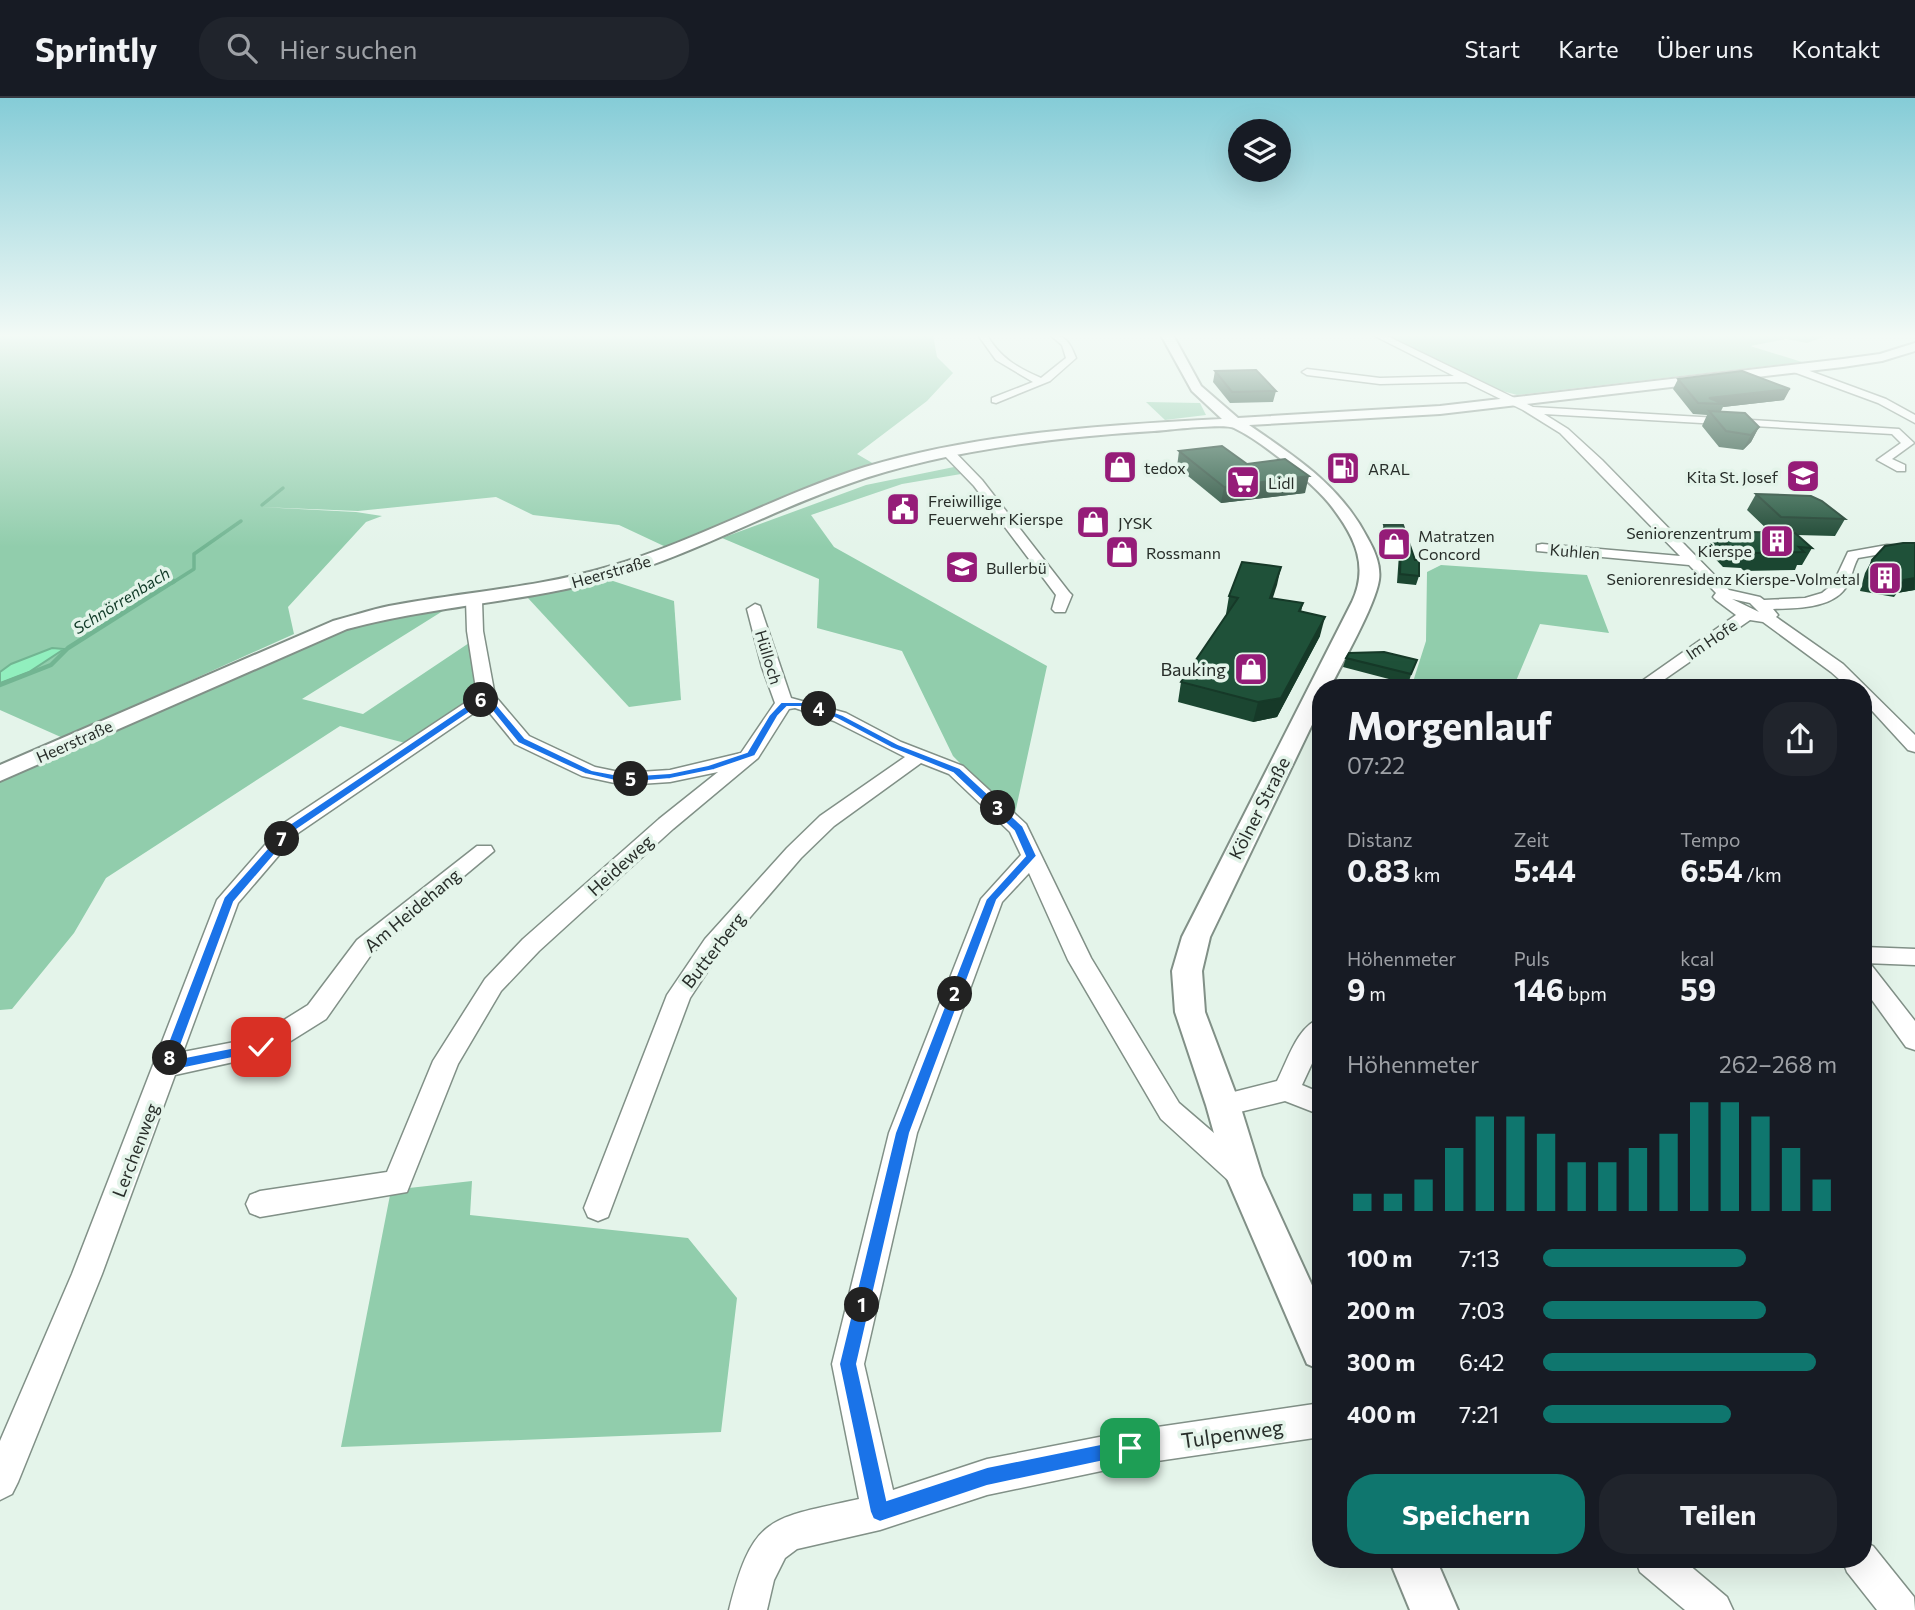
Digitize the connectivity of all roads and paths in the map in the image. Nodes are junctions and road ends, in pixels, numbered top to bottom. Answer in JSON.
{"nodes":[{"id":1,"x":1218,"y":406,"type":"edge"},
{"id":2,"x":1482,"y":406,"type":"edge"},
{"id":3,"x":1523,"y":406,"type":"edge"},
{"id":4,"x":1888,"y":406,"type":"edge"},
{"id":5,"x":1532,"y":410,"type":"junction"},
{"id":6,"x":1902,"y":411,"type":"junction"},
{"id":7,"x":1915,"y":411,"type":"edge"},
{"id":8,"x":1237,"y":421,"type":"junction"},
{"id":9,"x":1915,"y":422,"type":"edge"},
{"id":10,"x":1895,"y":431,"type":"junction"},
{"id":11,"x":1273,"y":432,"type":"junction"},
{"id":12,"x":948,"y":452,"type":"junction"},
{"id":13,"x":1901,"y":468,"type":"dead end"},
{"id":14,"x":1542,"y":548,"type":"dead end"},
{"id":15,"x":1915,"y":550,"type":"edge"},
{"id":16,"x":1692,"y":561,"type":"junction"},
{"id":17,"x":1724,"y":593,"type":"junction"},
{"id":18,"x":474,"y":600,"type":"junction"},
{"id":19,"x":754,"y":609,"type":"dead end"},
{"id":20,"x":1060,"y":609,"type":"dead end"},
{"id":21,"x":1764,"y":611,"type":"junction"},
{"id":22,"x":1747,"y":615,"type":"junction"},
{"id":23,"x":1325,"y":679,"type":"edge"},
{"id":24,"x":1653,"y":679,"type":"edge"},
{"id":25,"x":1850,"y":679,"type":"edge"},
{"id":26,"x":486,"y":697,"type":"junction"},
{"id":27,"x":1872,"y":700,"type":"edge"},
{"id":28,"x":784,"y":704,"type":"junction"},
{"id":29,"x":1312,"y":704,"type":"edge"},
{"id":30,"x":1915,"y":746,"type":"edge"},
{"id":31,"x":751,"y":754,"type":"junction"},
{"id":32,"x":918,"y":756,"type":"junction"},
{"id":33,"x":0,"y":774,"type":"edge"},
{"id":34,"x":484,"y":851,"type":"dead end"},
{"id":35,"x":1031,"y":856,"type":"junction"},
{"id":36,"x":1872,"y":955,"type":"edge"},
{"id":37,"x":1915,"y":957,"type":"edge"},
{"id":38,"x":1872,"y":983,"type":"edge"},
{"id":39,"x":1312,"y":1037,"type":"edge"},
{"id":40,"x":1915,"y":1040,"type":"edge"},
{"id":41,"x":166,"y":1066,"type":"junction"},
{"id":42,"x":1286,"y":1090,"type":"junction"},
{"id":43,"x":1312,"y":1100,"type":"edge"},
{"id":44,"x":1223,"y":1105,"type":"junction"},
{"id":45,"x":1244,"y":1176,"type":"junction"},
{"id":46,"x":260,"y":1204,"type":"dead end"},
{"id":47,"x":598,"y":1208,"type":"dead end"},
{"id":48,"x":1312,"y":1330,"type":"edge"},
{"id":49,"x":1312,"y":1421,"type":"edge"},
{"id":50,"x":0,"y":1482,"type":"edge"},
{"id":51,"x":880,"y":1512,"type":"junction"},
{"id":52,"x":1416,"y":1568,"type":"edge"},
{"id":53,"x":1664,"y":1568,"type":"edge"},
{"id":54,"x":1867,"y":1568,"type":"edge"},
{"id":55,"x":752,"y":1593,"type":"edge"},
{"id":56,"x":1434,"y":1610,"type":"edge"},
{"id":57,"x":1714,"y":1610,"type":"edge"},
{"id":58,"x":1901,"y":1610,"type":"edge"}],
"edges":[{"from":1,"to":8,"type":"main road","name":"Kölner Straße"},
{"from":2,"to":11,"type":"main road","name":"Heerstraße"},
{"from":3,"to":5,"type":"street"},
{"from":4,"to":6,"type":"street"},
{"from":5,"to":10,"type":"street"},
{"from":5,"to":16,"type":"street"},
{"from":6,"to":7,"type":"street"},
{"from":6,"to":9,"type":"street"},
{"from":8,"to":11,"type":"main road","name":"Kölner Straße"},
{"from":8,"to":11,"type":"main road","name":"Heerstraße"},
{"from":8,"to":12,"type":"main road","name":"Heerstraße"},
{"from":9,"to":10,"type":"street"},
{"from":10,"to":13,"type":"street"},
{"from":11,"to":23,"type":"main road","name":"Kölner Straße"},
{"from":12,"to":18,"type":"main road","name":"Heerstraße"},
{"from":12,"to":20,"type":"street"},
{"from":14,"to":16,"type":"street","name":"Kuhlen"},
{"from":15,"to":21,"type":"street"},
{"from":16,"to":17,"type":"street"},
{"from":17,"to":21,"type":"street"},
{"from":17,"to":22,"type":"street"},
{"from":18,"to":26,"type":"street"},
{"from":18,"to":33,"type":"main road","name":"Heerstraße"},
{"from":19,"to":28,"type":"street","name":"Hülloch"},
{"from":21,"to":22,"type":"street"},
{"from":21,"to":25,"type":"street"},
{"from":22,"to":24,"type":"street","name":"Im Hofe"},
{"from":26,"to":31,"type":"street"},
{"from":26,"to":41,"type":"street","name":"Lerchenweg"},
{"from":27,"to":30,"type":"street"},
{"from":28,"to":31,"type":"street","name":"Heideweg"},
{"from":28,"to":32,"type":"street"},
{"from":29,"to":44,"type":"main road","name":"Kölner Straße"},
{"from":31,"to":46,"type":"street","name":"Heideweg"},
{"from":32,"to":35,"type":"street"},
{"from":32,"to":47,"type":"street","name":"Butterberg"},
{"from":34,"to":41,"type":"street","name":"Am Heidehang"},
{"from":35,"to":45,"type":"street"},
{"from":35,"to":51,"type":"street"},
{"from":36,"to":37,"type":"street"},
{"from":38,"to":40,"type":"street"},
{"from":39,"to":42,"type":"street"},
{"from":41,"to":50,"type":"street","name":"Lerchenweg"},
{"from":42,"to":43,"type":"street"},
{"from":42,"to":44,"type":"street"},
{"from":44,"to":45,"type":"main road","name":"Kölner Straße"},
{"from":45,"to":48,"type":"main road","name":"Kölner Straße"},
{"from":49,"to":51,"type":"street","name":"Tulpenweg"},
{"from":51,"to":55,"type":"street","name":"Tulpenweg"},
{"from":52,"to":56,"type":"main road"},
{"from":53,"to":57,"type":"street"},
{"from":54,"to":58,"type":"street"}]}
